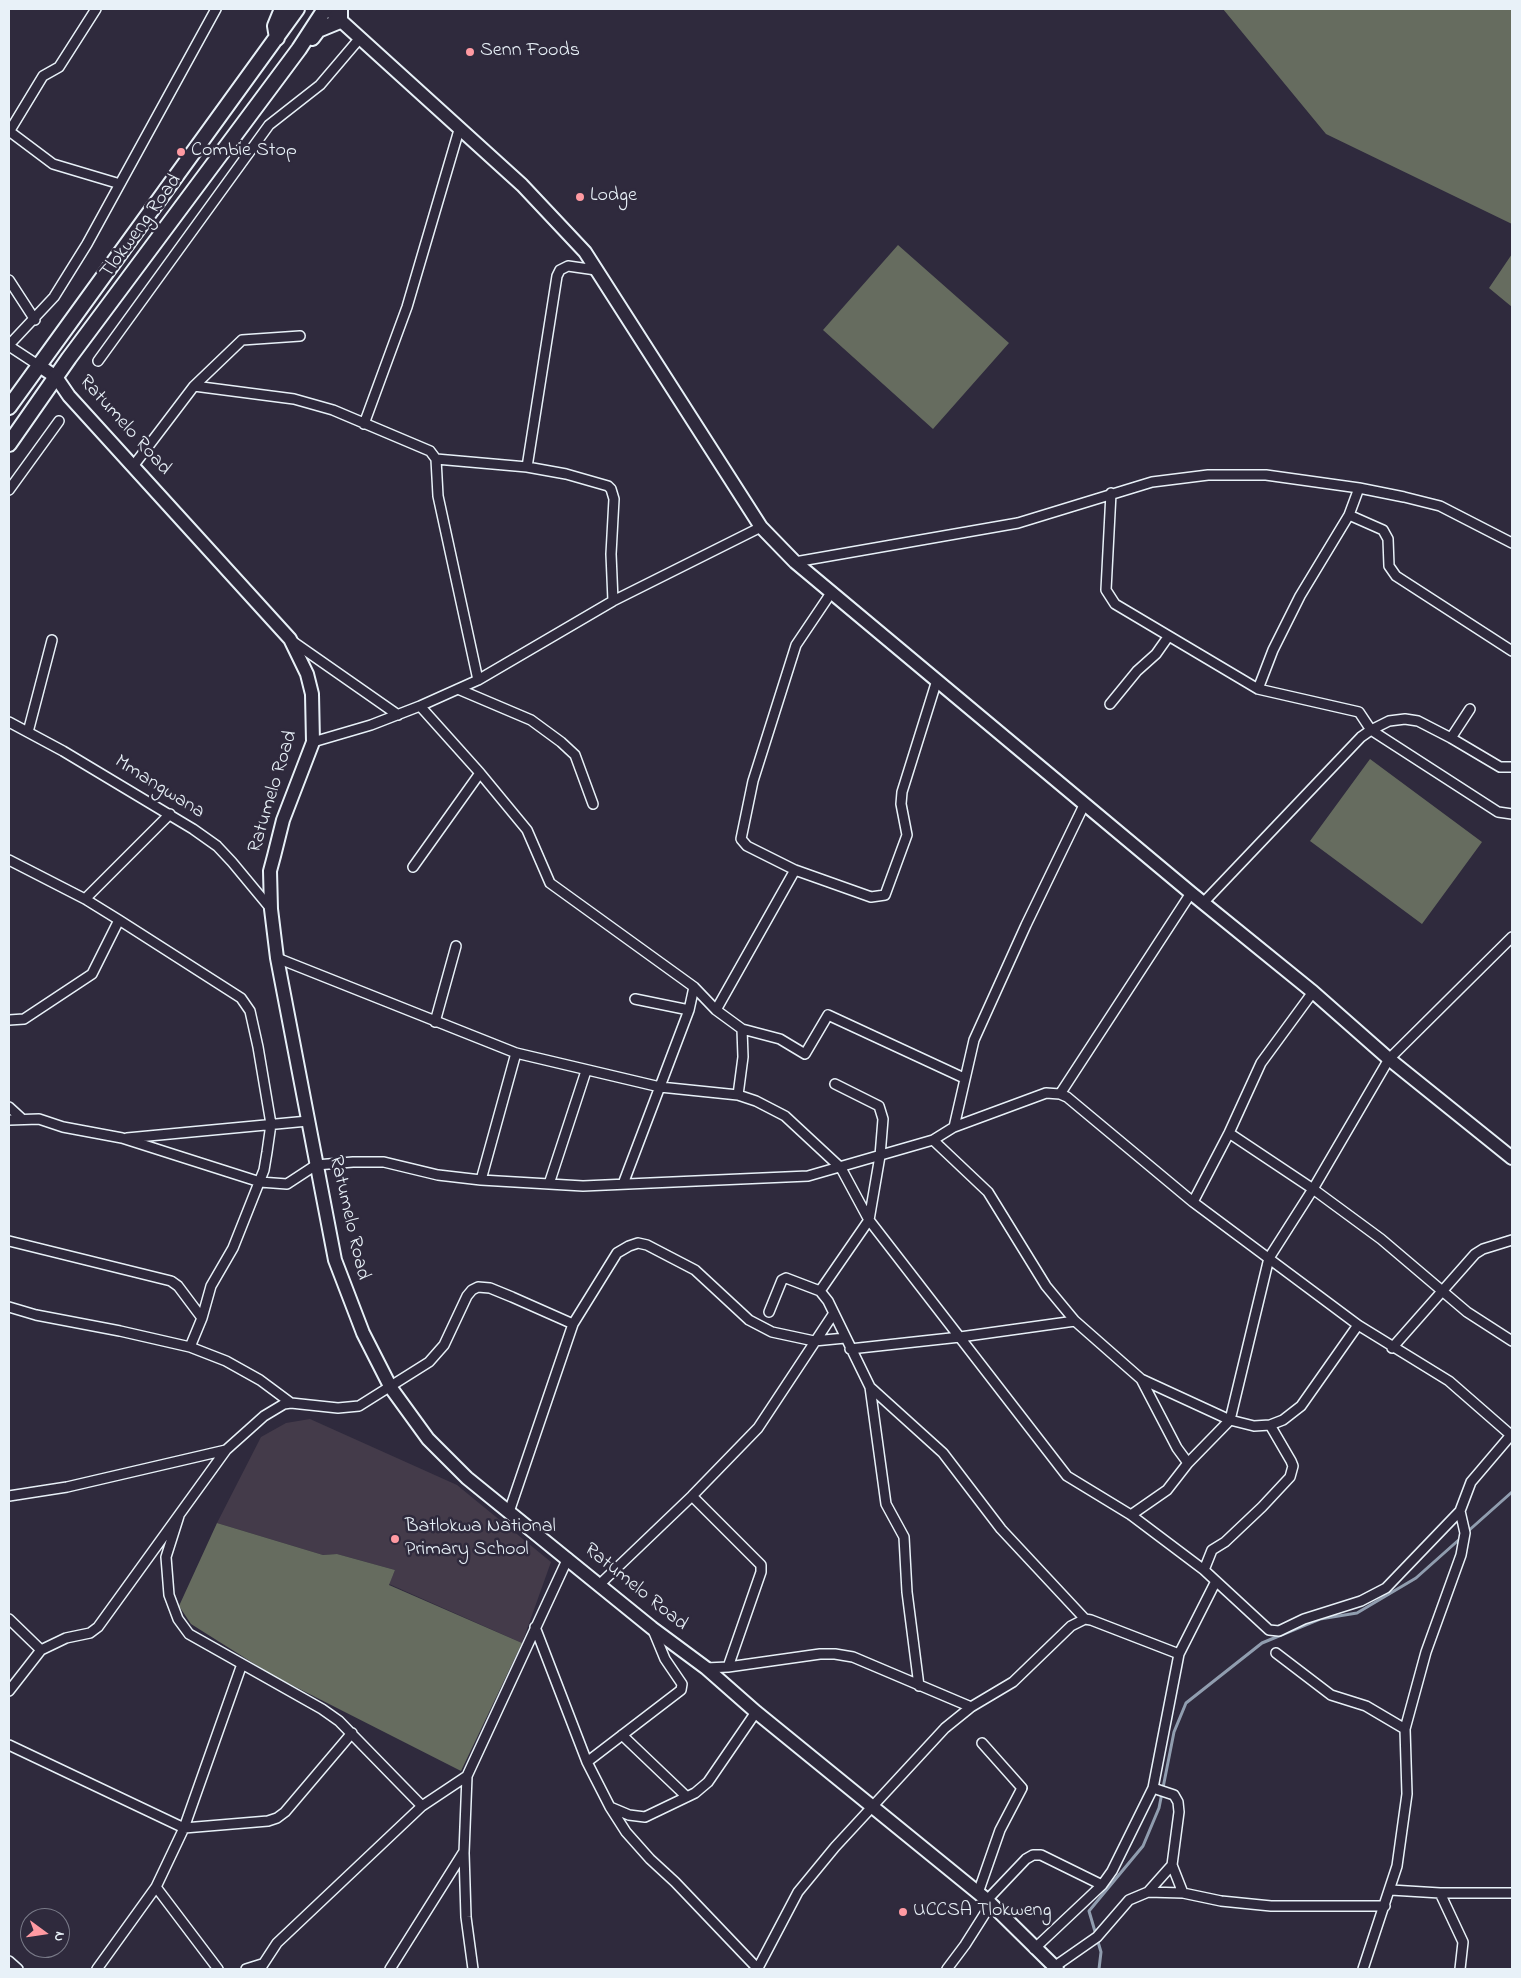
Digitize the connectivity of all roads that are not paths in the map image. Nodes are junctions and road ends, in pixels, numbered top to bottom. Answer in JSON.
{"nodes":[{"id":1,"x":96,"y":9,"type":"edge"},
{"id":2,"x":216,"y":9,"type":"edge"},
{"id":3,"x":282,"y":9,"type":"edge"},
{"id":4,"x":297,"y":9,"type":"edge"},
{"id":5,"x":326,"y":9,"type":"edge"},
{"id":6,"x":340,"y":15,"type":"edge"},
{"id":7,"x":360,"y":38,"type":"junction"},
{"id":8,"x":277,"y":39,"type":"junction"},
{"id":9,"x":299,"y":49,"type":"junction"},
{"id":10,"x":459,"y":130,"type":"junction"},
{"id":11,"x":9,"y":132,"type":"edge"},
{"id":12,"x":120,"y":184,"type":"junction"},
{"id":13,"x":596,"y":270,"type":"junction"},
{"id":14,"x":9,"y":280,"type":"edge"},
{"id":15,"x":35,"y":320,"type":"junction"},
{"id":16,"x":300,"y":336,"type":"dead end"},
{"id":17,"x":9,"y":346,"type":"edge"},
{"id":18,"x":98,"y":361,"type":"dead end"},
{"id":19,"x":38,"y":365,"type":"junction"},
{"id":20,"x":56,"y":377,"type":"junction"},
{"id":21,"x":194,"y":386,"type":"junction"},
{"id":22,"x":9,"y":407,"type":"edge"},
{"id":23,"x":59,"y":421,"type":"dead end"},
{"id":24,"x":364,"y":424,"type":"junction"},
{"id":25,"x":9,"y":444,"type":"edge"},
{"id":26,"x":436,"y":459,"type":"junction"},
{"id":27,"x":134,"y":465,"type":"junction"},
{"id":28,"x":527,"y":467,"type":"junction"},
{"id":29,"x":1359,"y":488,"type":"junction"},
{"id":30,"x":9,"y":490,"type":"edge"},
{"id":31,"x":1111,"y":493,"type":"junction"},
{"id":32,"x":1349,"y":515,"type":"junction"},
{"id":33,"x":761,"y":528,"type":"junction"},
{"id":34,"x":1512,"y":543,"type":"edge"},
{"id":35,"x":795,"y":562,"type":"junction"},
{"id":36,"x":831,"y":593,"type":"junction"},
{"id":37,"x":613,"y":602,"type":"junction"},
{"id":38,"x":1168,"y":637,"type":"junction"},
{"id":39,"x":290,"y":639,"type":"junction"},
{"id":40,"x":52,"y":640,"type":"dead end"},
{"id":41,"x":1512,"y":651,"type":"edge"},
{"id":42,"x":478,"y":680,"type":"junction"},
{"id":43,"x":937,"y":680,"type":"junction"},
{"id":44,"x":458,"y":689,"type":"junction"},
{"id":45,"x":1258,"y":689,"type":"junction"},
{"id":46,"x":1110,"y":704,"type":"dead end"},
{"id":47,"x":420,"y":706,"type":"junction"},
{"id":48,"x":1470,"y":709,"type":"dead end"},
{"id":49,"x":398,"y":714,"type":"junction"},
{"id":50,"x":9,"y":722,"type":"edge"},
{"id":51,"x":1371,"y":730,"type":"junction"},
{"id":52,"x":28,"y":732,"type":"junction"},
{"id":53,"x":1451,"y":738,"type":"junction"},
{"id":54,"x":313,"y":742,"type":"junction"},
{"id":55,"x":1512,"y":767,"type":"edge"},
{"id":56,"x":480,"y":773,"type":"junction"},
{"id":57,"x":1086,"y":803,"type":"junction"},
{"id":58,"x":593,"y":804,"type":"dead end"},
{"id":59,"x":170,"y":814,"type":"junction"},
{"id":60,"x":1512,"y":814,"type":"edge"},
{"id":61,"x":9,"y":860,"type":"edge"},
{"id":62,"x":413,"y":867,"type":"dead end"},
{"id":63,"x":795,"y":870,"type":"junction"},
{"id":64,"x":1190,"y":893,"type":"junction"},
{"id":65,"x":85,"y":899,"type":"junction"},
{"id":66,"x":1203,"y":903,"type":"junction"},
{"id":67,"x":271,"y":909,"type":"junction"},
{"id":68,"x":119,"y":920,"type":"junction"},
{"id":69,"x":1512,"y":937,"type":"edge"},
{"id":70,"x":456,"y":946,"type":"dead end"},
{"id":71,"x":276,"y":958,"type":"junction"},
{"id":72,"x":694,"y":987,"type":"junction"},
{"id":73,"x":1313,"y":992,"type":"junction"},
{"id":74,"x":635,"y":999,"type":"dead end"},
{"id":75,"x":689,"y":1010,"type":"junction"},
{"id":76,"x":716,"y":1010,"type":"junction"},
{"id":77,"x":9,"y":1014,"type":"edge"},
{"id":78,"x":13,"y":1020,"type":"edge"},
{"id":79,"x":435,"y":1022,"type":"junction"},
{"id":80,"x":742,"y":1029,"type":"junction"},
{"id":81,"x":516,"y":1053,"type":"junction"},
{"id":82,"x":1388,"y":1058,"type":"junction"},
{"id":83,"x":586,"y":1071,"type":"junction"},
{"id":84,"x":964,"y":1078,"type":"junction"},
{"id":85,"x":835,"y":1084,"type":"dead end"},
{"id":86,"x":660,"y":1087,"type":"junction"},
{"id":87,"x":1060,"y":1094,"type":"junction"},
{"id":88,"x":738,"y":1095,"type":"junction"},
{"id":89,"x":9,"y":1107,"type":"edge"},
{"id":90,"x":21,"y":1118,"type":"junction"},
{"id":91,"x":9,"y":1120,"type":"edge"},
{"id":92,"x":308,"y":1121,"type":"junction"},
{"id":93,"x":270,"y":1124,"type":"junction"},
{"id":94,"x":954,"y":1127,"type":"junction"},
{"id":95,"x":1229,"y":1133,"type":"junction"},
{"id":96,"x":122,"y":1138,"type":"junction"},
{"id":97,"x":933,"y":1140,"type":"junction"},
{"id":98,"x":880,"y":1156,"type":"junction"},
{"id":99,"x":1512,"y":1158,"type":"edge"},
{"id":100,"x":316,"y":1165,"type":"junction"},
{"id":101,"x":841,"y":1168,"type":"junction"},
{"id":102,"x":481,"y":1180,"type":"junction"},
{"id":103,"x":260,"y":1182,"type":"junction"},
{"id":104,"x":549,"y":1184,"type":"junction"},
{"id":105,"x":623,"y":1184,"type":"junction"},
{"id":106,"x":1313,"y":1189,"type":"junction"},
{"id":107,"x":1193,"y":1202,"type":"junction"},
{"id":108,"x":869,"y":1220,"type":"junction"},
{"id":109,"x":1512,"y":1240,"type":"edge"},
{"id":110,"x":9,"y":1241,"type":"edge"},
{"id":111,"x":1269,"y":1258,"type":"junction"},
{"id":112,"x":820,"y":1291,"type":"junction"},
{"id":113,"x":1444,"y":1292,"type":"junction"},
{"id":114,"x":9,"y":1307,"type":"edge"},
{"id":115,"x":769,"y":1312,"type":"dead end"},
{"id":116,"x":834,"y":1313,"type":"junction"},
{"id":117,"x":202,"y":1318,"type":"junction"},
{"id":118,"x":1075,"y":1321,"type":"junction"},
{"id":119,"x":573,"y":1324,"type":"junction"},
{"id":120,"x":1358,"y":1325,"type":"junction"},
{"id":121,"x":960,"y":1337,"type":"junction"},
{"id":122,"x":845,"y":1338,"type":"junction"},
{"id":123,"x":1512,"y":1340,"type":"edge"},
{"id":124,"x":814,"y":1341,"type":"junction"},
{"id":125,"x":190,"y":1347,"type":"junction"},
{"id":126,"x":1392,"y":1348,"type":"junction"},
{"id":127,"x":850,"y":1349,"type":"junction"},
{"id":128,"x":1141,"y":1379,"type":"junction"},
{"id":129,"x":870,"y":1387,"type":"junction"},
{"id":130,"x":391,"y":1388,"type":"junction"},
{"id":131,"x":291,"y":1403,"type":"junction"},
{"id":132,"x":1230,"y":1420,"type":"junction"},
{"id":133,"x":1270,"y":1425,"type":"junction"},
{"id":134,"x":1512,"y":1436,"type":"edge"},
{"id":135,"x":226,"y":1450,"type":"junction"},
{"id":136,"x":1188,"y":1463,"type":"junction"},
{"id":137,"x":9,"y":1496,"type":"edge"},
{"id":138,"x":692,"y":1496,"type":"junction"},
{"id":139,"x":1460,"y":1511,"type":"junction"},
{"id":140,"x":509,"y":1512,"type":"junction"},
{"id":141,"x":1131,"y":1515,"type":"junction"},
{"id":142,"x":179,"y":1516,"type":"junction"},
{"id":143,"x":568,"y":1558,"type":"junction"},
{"id":144,"x":1204,"y":1570,"type":"junction"},
{"id":145,"x":1216,"y":1581,"type":"junction"},
{"id":146,"x":600,"y":1584,"type":"junction"},
{"id":147,"x":9,"y":1619,"type":"edge"},
{"id":148,"x":1085,"y":1620,"type":"junction"},
{"id":149,"x":535,"y":1626,"type":"junction"},
{"id":150,"x":652,"y":1628,"type":"junction"},
{"id":151,"x":41,"y":1650,"type":"junction"},
{"id":152,"x":1276,"y":1653,"type":"dead end"},
{"id":153,"x":1179,"y":1654,"type":"junction"},
{"id":154,"x":242,"y":1664,"type":"junction"},
{"id":155,"x":728,"y":1667,"type":"junction"},
{"id":156,"x":706,"y":1668,"type":"junction"},
{"id":157,"x":919,"y":1686,"type":"junction"},
{"id":158,"x":9,"y":1691,"type":"edge"},
{"id":159,"x":971,"y":1707,"type":"junction"},
{"id":160,"x":756,"y":1712,"type":"junction"},
{"id":161,"x":1405,"y":1729,"type":"junction"},
{"id":162,"x":352,"y":1733,"type":"junction"},
{"id":163,"x":622,"y":1735,"type":"junction"},
{"id":164,"x":982,"y":1743,"type":"dead end"},
{"id":165,"x":9,"y":1745,"type":"edge"},
{"id":166,"x":587,"y":1762,"type":"junction"},
{"id":167,"x":467,"y":1776,"type":"junction"},
{"id":168,"x":1153,"y":1788,"type":"junction"},
{"id":169,"x":687,"y":1797,"type":"junction"},
{"id":170,"x":422,"y":1806,"type":"junction"},
{"id":171,"x":874,"y":1806,"type":"junction"},
{"id":172,"x":610,"y":1807,"type":"junction"},
{"id":173,"x":184,"y":1828,"type":"junction"},
{"id":174,"x":464,"y":1853,"type":"junction"},
{"id":175,"x":1172,"y":1865,"type":"junction"},
{"id":176,"x":1102,"y":1885,"type":"junction"},
{"id":177,"x":156,"y":1887,"type":"junction"},
{"id":178,"x":1391,"y":1890,"type":"junction"},
{"id":179,"x":1511,"y":1891,"type":"edge"},
{"id":180,"x":1148,"y":1892,"type":"junction"},
{"id":181,"x":1183,"y":1893,"type":"junction"},
{"id":182,"x":1440,"y":1893,"type":"junction"},
{"id":183,"x":985,"y":1899,"type":"junction"},
{"id":184,"x":1385,"y":1906,"type":"junction"},
{"id":185,"x":1034,"y":1949,"type":"junction"},
{"id":186,"x":9,"y":1961,"type":"edge"},
{"id":187,"x":261,"y":1967,"type":"edge"},
{"id":188,"x":1055,"y":1968,"type":"edge"},
{"id":189,"x":18,"y":1969,"type":"edge"},
{"id":190,"x":97,"y":1969,"type":"edge"},
{"id":191,"x":218,"y":1969,"type":"edge"},
{"id":192,"x":246,"y":1969,"type":"edge"},
{"id":193,"x":390,"y":1969,"type":"edge"},
{"id":194,"x":473,"y":1969,"type":"edge"},
{"id":195,"x":758,"y":1969,"type":"edge"},
{"id":196,"x":947,"y":1969,"type":"edge"},
{"id":197,"x":1363,"y":1969,"type":"edge"},
{"id":198,"x":1460,"y":1969,"type":"edge"}],
"edges":[{"from":1,"to":11,"type":"street"},
{"from":2,"to":12,"type":"street"},
{"from":3,"to":8,"type":"main road"},
{"from":4,"to":8,"type":"main road","name":"Tlokweng Road"},
{"from":5,"to":6,"type":"street"},
{"from":5,"to":9,"type":"main road","name":"Tlokweng Road"},
{"from":6,"to":7,"type":"street"},
{"from":6,"to":9,"type":"main road"},
{"from":7,"to":10,"type":"street"},
{"from":7,"to":18,"type":"street"},
{"from":8,"to":19,"type":"main road","name":"Tlokweng Road"},
{"from":9,"to":20,"type":"main road","name":"Tlokweng Road"},
{"from":10,"to":13,"type":"street"},
{"from":10,"to":24,"type":"street"},
{"from":11,"to":12,"type":"street"},
{"from":12,"to":15,"type":"street"},
{"from":13,"to":28,"type":"street"},
{"from":13,"to":33,"type":"street"},
{"from":14,"to":15,"type":"street"},
{"from":15,"to":17,"type":"street"},
{"from":16,"to":21,"type":"street"},
{"from":17,"to":19,"type":"street"},
{"from":19,"to":20,"type":"street","name":"Ratumelo Road"},
{"from":19,"to":22,"type":"main road","name":"Tlokweng Road"},
{"from":20,"to":25,"type":"main road","name":"Tlokweng Road"},
{"from":20,"to":27,"type":"street","name":"Ratumelo Road"},
{"from":21,"to":24,"type":"street"},
{"from":21,"to":27,"type":"street"},
{"from":23,"to":30,"type":"street"},
{"from":24,"to":26,"type":"street"},
{"from":26,"to":28,"type":"street"},
{"from":26,"to":42,"type":"street"},
{"from":27,"to":39,"type":"street","name":"Ratumelo Road"},
{"from":28,"to":37,"type":"street"},
{"from":29,"to":31,"type":"street"},
{"from":29,"to":32,"type":"street"},
{"from":29,"to":34,"type":"street"},
{"from":31,"to":35,"type":"street"},
{"from":31,"to":38,"type":"street"},
{"from":32,"to":41,"type":"street"},
{"from":32,"to":45,"type":"street"},
{"from":33,"to":35,"type":"street"},
{"from":33,"to":37,"type":"street"},
{"from":35,"to":36,"type":"street"},
{"from":36,"to":43,"type":"street"},
{"from":36,"to":63,"type":"street"},
{"from":37,"to":42,"type":"street"},
{"from":38,"to":45,"type":"street"},
{"from":38,"to":46,"type":"street"},
{"from":39,"to":49,"type":"street"},
{"from":39,"to":54,"type":"street","name":"Ratumelo Road"},
{"from":40,"to":52,"type":"street"},
{"from":42,"to":44,"type":"street"},
{"from":43,"to":57,"type":"street"},
{"from":43,"to":63,"type":"street"},
{"from":44,"to":47,"type":"street"},
{"from":44,"to":58,"type":"street"},
{"from":45,"to":51,"type":"street"},
{"from":47,"to":49,"type":"street"},
{"from":47,"to":56,"type":"street"},
{"from":48,"to":53,"type":"street"},
{"from":49,"to":54,"type":"street"},
{"from":50,"to":52,"type":"street","name":"Mmangwana"},
{"from":51,"to":53,"type":"street"},
{"from":51,"to":60,"type":"street"},
{"from":51,"to":66,"type":"street"},
{"from":52,"to":59,"type":"street","name":"Mmangwana"},
{"from":53,"to":55,"type":"street"},
{"from":54,"to":67,"type":"street","name":"Ratumelo Road"},
{"from":56,"to":62,"type":"street"},
{"from":56,"to":72,"type":"street"},
{"from":57,"to":64,"type":"street"},
{"from":57,"to":84,"type":"street"},
{"from":59,"to":65,"type":"street"},
{"from":59,"to":67,"type":"street","name":"Mmangwana"},
{"from":61,"to":65,"type":"street"},
{"from":63,"to":76,"type":"street"},
{"from":64,"to":66,"type":"street"},
{"from":64,"to":87,"type":"street"},
{"from":65,"to":68,"type":"street"},
{"from":66,"to":73,"type":"street"},
{"from":67,"to":71,"type":"street","name":"Ratumelo Road"},
{"from":68,"to":78,"type":"street"},
{"from":68,"to":93,"type":"street"},
{"from":69,"to":82,"type":"street"},
{"from":70,"to":79,"type":"street"},
{"from":71,"to":79,"type":"street"},
{"from":71,"to":92,"type":"street","name":"Ratumelo Road"},
{"from":72,"to":75,"type":"street"},
{"from":72,"to":76,"type":"street"},
{"from":73,"to":82,"type":"street"},
{"from":73,"to":95,"type":"street"},
{"from":74,"to":75,"type":"street"},
{"from":75,"to":86,"type":"street"},
{"from":76,"to":80,"type":"street"},
{"from":77,"to":78,"type":"street"},
{"from":79,"to":81,"type":"street"},
{"from":80,"to":84,"type":"street"},
{"from":80,"to":88,"type":"street"},
{"from":81,"to":83,"type":"street"},
{"from":81,"to":102,"type":"street"},
{"from":82,"to":99,"type":"street"},
{"from":82,"to":106,"type":"street"},
{"from":83,"to":86,"type":"street"},
{"from":83,"to":104,"type":"street"},
{"from":84,"to":94,"type":"street"},
{"from":85,"to":98,"type":"street"},
{"from":86,"to":88,"type":"street"},
{"from":86,"to":105,"type":"street"},
{"from":87,"to":94,"type":"street"},
{"from":87,"to":107,"type":"street"},
{"from":88,"to":101,"type":"street"},
{"from":89,"to":90,"type":"street"},
{"from":90,"to":91,"type":"street"},
{"from":90,"to":96,"type":"street"},
{"from":92,"to":93,"type":"street"},
{"from":92,"to":100,"type":"street","name":"Ratumelo Road"},
{"from":93,"to":96,"type":"street"},
{"from":93,"to":103,"type":"street"},
{"from":94,"to":97,"type":"street"},
{"from":95,"to":106,"type":"street"},
{"from":95,"to":107,"type":"street"},
{"from":96,"to":103,"type":"street"},
{"from":97,"to":98,"type":"street"},
{"from":97,"to":118,"type":"street"},
{"from":98,"to":101,"type":"street"},
{"from":98,"to":108,"type":"street"},
{"from":100,"to":102,"type":"street"},
{"from":100,"to":103,"type":"street"},
{"from":100,"to":130,"type":"street","name":"Ratumelo Road"},
{"from":101,"to":105,"type":"street"},
{"from":101,"to":108,"type":"street"},
{"from":102,"to":104,"type":"street"},
{"from":103,"to":117,"type":"street"},
{"from":104,"to":105,"type":"street"},
{"from":106,"to":111,"type":"street"},
{"from":106,"to":113,"type":"street"},
{"from":107,"to":111,"type":"street"},
{"from":108,"to":112,"type":"street"},
{"from":108,"to":121,"type":"street"},
{"from":109,"to":113,"type":"street"},
{"from":110,"to":117,"type":"street"},
{"from":111,"to":120,"type":"street"},
{"from":111,"to":132,"type":"street"},
{"from":112,"to":115,"type":"street"},
{"from":112,"to":116,"type":"street"},
{"from":113,"to":123,"type":"street"},
{"from":113,"to":126,"type":"street"},
{"from":114,"to":125,"type":"street"},
{"from":116,"to":122,"type":"street"},
{"from":116,"to":124,"type":"street"},
{"from":117,"to":125,"type":"street"},
{"from":118,"to":121,"type":"street"},
{"from":118,"to":128,"type":"street"},
{"from":119,"to":124,"type":"street"},
{"from":119,"to":130,"type":"street"},
{"from":119,"to":140,"type":"street"},
{"from":120,"to":126,"type":"street"},
{"from":120,"to":133,"type":"street"},
{"from":121,"to":127,"type":"street"},
{"from":121,"to":141,"type":"street"},
{"from":122,"to":124,"type":"street"},
{"from":122,"to":127,"type":"street"},
{"from":124,"to":138,"type":"street"},
{"from":125,"to":131,"type":"street"},
{"from":126,"to":134,"type":"street"},
{"from":127,"to":129,"type":"street"},
{"from":128,"to":132,"type":"street"},
{"from":128,"to":136,"type":"street"},
{"from":129,"to":148,"type":"street"},
{"from":129,"to":157,"type":"street"},
{"from":130,"to":131,"type":"street"},
{"from":130,"to":140,"type":"street","name":"Ratumelo Road"},
{"from":131,"to":135,"type":"street"},
{"from":132,"to":133,"type":"street"},
{"from":132,"to":136,"type":"street"},
{"from":133,"to":144,"type":"street"},
{"from":134,"to":139,"type":"street"},
{"from":135,"to":137,"type":"street"},
{"from":135,"to":142,"type":"street"},
{"from":136,"to":141,"type":"street"},
{"from":138,"to":146,"type":"street"},
{"from":138,"to":155,"type":"street"},
{"from":139,"to":145,"type":"street"},
{"from":139,"to":161,"type":"street"},
{"from":140,"to":143,"type":"street","name":"Ratumelo Road"},
{"from":141,"to":144,"type":"street"},
{"from":142,"to":151,"type":"street"},
{"from":142,"to":154,"type":"street"},
{"from":143,"to":146,"type":"street","name":"Ratumelo Road"},
{"from":143,"to":149,"type":"street"},
{"from":144,"to":145,"type":"street"},
{"from":145,"to":153,"type":"street"},
{"from":146,"to":150,"type":"street","name":"Ratumelo Road"},
{"from":147,"to":151,"type":"street"},
{"from":148,"to":153,"type":"street"},
{"from":148,"to":159,"type":"street"},
{"from":149,"to":166,"type":"street"},
{"from":149,"to":167,"type":"street"},
{"from":150,"to":156,"type":"street","name":"Ratumelo Road"},
{"from":150,"to":163,"type":"street"},
{"from":151,"to":158,"type":"street"},
{"from":152,"to":161,"type":"street"},
{"from":153,"to":168,"type":"street"},
{"from":154,"to":162,"type":"street"},
{"from":154,"to":173,"type":"street"},
{"from":155,"to":156,"type":"street"},
{"from":155,"to":157,"type":"street"},
{"from":156,"to":160,"type":"street","name":"Ratumelo Road"},
{"from":157,"to":159,"type":"street"},
{"from":159,"to":171,"type":"street"},
{"from":160,"to":169,"type":"street"},
{"from":160,"to":171,"type":"street","name":"Ratumelo Road"},
{"from":161,"to":178,"type":"street"},
{"from":162,"to":170,"type":"street"},
{"from":162,"to":173,"type":"street"},
{"from":163,"to":166,"type":"street"},
{"from":163,"to":169,"type":"street"},
{"from":164,"to":183,"type":"street"},
{"from":165,"to":173,"type":"street"},
{"from":166,"to":172,"type":"street"},
{"from":167,"to":170,"type":"street"},
{"from":167,"to":174,"type":"street"},
{"from":168,"to":175,"type":"street"},
{"from":168,"to":176,"type":"street"},
{"from":169,"to":172,"type":"street"},
{"from":170,"to":187,"type":"street"},
{"from":171,"to":183,"type":"street","name":"Ratumelo Road"},
{"from":171,"to":195,"type":"street"},
{"from":172,"to":195,"type":"street"},
{"from":173,"to":177,"type":"street"},
{"from":174,"to":193,"type":"street"},
{"from":174,"to":194,"type":"street"},
{"from":175,"to":180,"type":"street"},
{"from":175,"to":181,"type":"street"},
{"from":176,"to":183,"type":"street"},
{"from":176,"to":185,"type":"street"},
{"from":177,"to":190,"type":"street"},
{"from":177,"to":191,"type":"street"},
{"from":178,"to":182,"type":"street"},
{"from":178,"to":184,"type":"street"},
{"from":179,"to":182,"type":"street"},
{"from":180,"to":181,"type":"street"},
{"from":180,"to":188,"type":"street"},
{"from":181,"to":184,"type":"street"},
{"from":182,"to":198,"type":"street"},
{"from":183,"to":185,"type":"street","name":"Ratumelo Road"},
{"from":183,"to":196,"type":"street"},
{"from":184,"to":197,"type":"street"},
{"from":185,"to":188,"type":"street","name":"Ratumelo Road"},
{"from":186,"to":189,"type":"street"},
{"from":187,"to":192,"type":"street"}]}
